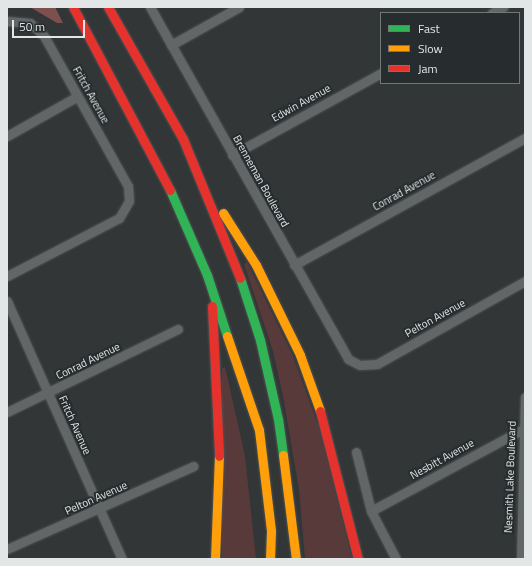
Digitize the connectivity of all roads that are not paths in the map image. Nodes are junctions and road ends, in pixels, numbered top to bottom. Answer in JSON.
{"nodes":[{"id":1,"x":73,"y":7,"type":"edge"},
{"id":2,"x":108,"y":7,"type":"edge"},
{"id":3,"x":150,"y":7,"type":"edge"},
{"id":4,"x":239,"y":7,"type":"edge"},
{"id":5,"x":503,"y":7,"type":"edge"},
{"id":6,"x":494,"y":12,"type":"edge"},
{"id":7,"x":7,"y":21,"type":"edge"},
{"id":8,"x":171,"y":45,"type":"junction"},
{"id":9,"x":380,"y":74,"type":"edge"},
{"id":10,"x":78,"y":96,"type":"junction"},
{"id":11,"x":7,"y":136,"type":"edge"},
{"id":12,"x":525,"y":138,"type":"edge"},
{"id":13,"x":232,"y":155,"type":"junction"},
{"id":14,"x":202,"y":180,"type":"junction"},
{"id":15,"x":294,"y":265,"type":"junction"},
{"id":16,"x":7,"y":276,"type":"edge"},
{"id":17,"x":525,"y":281,"type":"edge"},
{"id":18,"x":210,"y":282,"type":"junction"},
{"id":19,"x":7,"y":301,"type":"edge"},
{"id":20,"x":178,"y":329,"type":"dead end"},
{"id":21,"x":355,"y":364,"type":"joint"},
{"id":22,"x":48,"y":393,"type":"junction"},
{"id":23,"x":525,"y":397,"type":"edge"},
{"id":24,"x":7,"y":412,"type":"edge"},
{"id":25,"x":525,"y":428,"type":"edge"},
{"id":26,"x":356,"y":452,"type":"dead end"},
{"id":27,"x":193,"y":466,"type":"dead end"},
{"id":28,"x":99,"y":510,"type":"junction"},
{"id":29,"x":371,"y":511,"type":"junction"},
{"id":30,"x":7,"y":549,"type":"edge"},
{"id":31,"x":122,"y":559,"type":"edge"},
{"id":32,"x":215,"y":559,"type":"edge"},
{"id":33,"x":270,"y":559,"type":"edge"},
{"id":34,"x":296,"y":559,"type":"edge"},
{"id":35,"x":358,"y":559,"type":"edge"},
{"id":36,"x":396,"y":559,"type":"edge"},
{"id":37,"x":521,"y":559,"type":"edge"}],
"edges":[{"from":1,"to":18,"type":"highway"},
{"from":2,"to":14,"type":"highway"},
{"from":3,"to":8,"type":"street","name":"Brenneman Boulevard"},
{"from":4,"to":8,"type":"street"},
{"from":5,"to":6,"type":"street"},
{"from":7,"to":10,"type":"street","name":"Fritch Avenue"},
{"from":8,"to":13,"type":"street","name":"Brenneman Boulevard"},
{"from":9,"to":13,"type":"street","name":"Edwin Avenue"},
{"from":10,"to":11,"type":"street"},
{"from":10,"to":16,"type":"street","name":"Fritch Avenue"},
{"from":12,"to":15,"type":"street","name":"Conrad Avenue"},
{"from":13,"to":15,"type":"street","name":"Brenneman Boulevard"},
{"from":14,"to":34,"type":"highway"},
{"from":14,"to":35,"type":"highway"},
{"from":15,"to":21,"type":"street","name":"Brenneman Boulevard"},
{"from":17,"to":21,"type":"street","name":"Pelton Avenue"},
{"from":18,"to":32,"type":"highway"},
{"from":18,"to":33,"type":"highway"},
{"from":19,"to":22,"type":"street","name":"Fritch Avenue"},
{"from":20,"to":22,"type":"street","name":"Conrad Avenue"},
{"from":22,"to":24,"type":"street","name":"Conrad Avenue"},
{"from":22,"to":28,"type":"street","name":"Fritch Avenue"},
{"from":23,"to":25,"type":"street","name":"Nesmith Lake Boulevard"},
{"from":25,"to":29,"type":"street","name":"Nesbitt Avenue"},
{"from":25,"to":37,"type":"street","name":"Nesmith Lake Boulevard"},
{"from":26,"to":29,"type":"street"},
{"from":27,"to":28,"type":"street","name":"Pelton Avenue"},
{"from":28,"to":30,"type":"street","name":"Pelton Avenue"},
{"from":28,"to":31,"type":"street","name":"Fritch Avenue"},
{"from":29,"to":36,"type":"street"}]}
